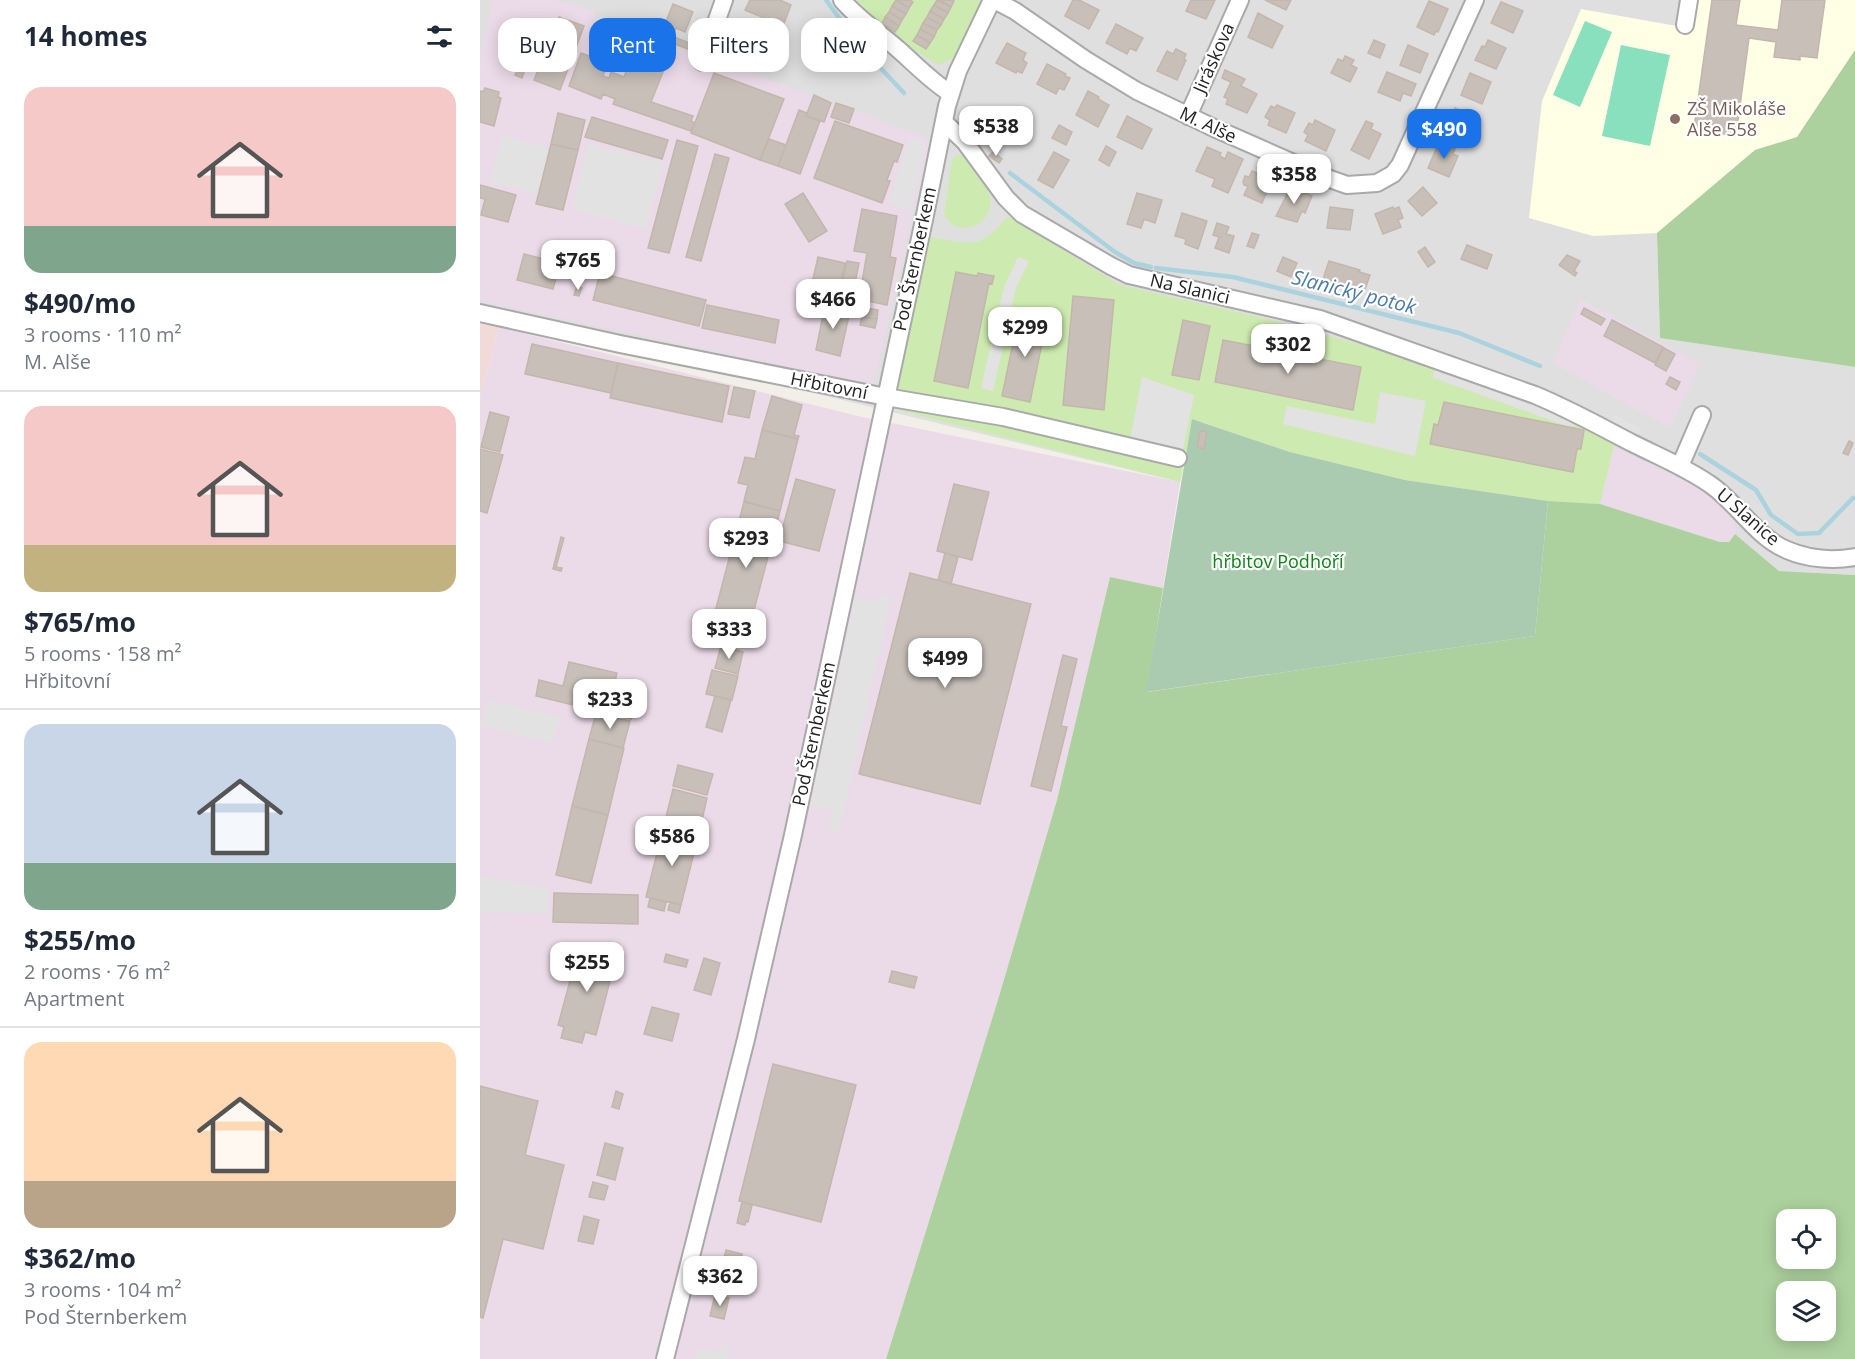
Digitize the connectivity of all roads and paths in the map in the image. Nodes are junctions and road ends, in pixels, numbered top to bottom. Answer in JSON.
{"nodes":[{"id":1,"x":724,"y":0,"type":"edge"},
{"id":2,"x":842,"y":0,"type":"edge"},
{"id":3,"x":993,"y":0,"type":"edge"},
{"id":4,"x":1240,"y":0,"type":"edge"},
{"id":5,"x":1475,"y":0,"type":"edge"},
{"id":6,"x":1689,"y":0,"type":"edge"},
{"id":7,"x":718,"y":18,"type":"edge"},
{"id":8,"x":1685,"y":25,"type":"dead end"},
{"id":9,"x":947,"y":107,"type":"junction"},
{"id":10,"x":1188,"y":116,"type":"junction"},
{"id":11,"x":480,"y":313,"type":"edge"},
{"id":12,"x":886,"y":397,"type":"junction"},
{"id":13,"x":1702,"y":415,"type":"dead end"},
{"id":14,"x":1179,"y":458,"type":"dead end"},
{"id":15,"x":1680,"y":466,"type":"junction"},
{"id":16,"x":1855,"y":556,"type":"edge"},
{"id":17,"x":665,"y":1359,"type":"edge"}],
"edges":[{"from":1,"to":7,"type":"street"},
{"from":2,"to":9,"type":"street","name":"Na Slanici"},
{"from":3,"to":9,"type":"street","name":"Pod Šternberkem"},
{"from":3,"to":10,"type":"street","name":"M. Alše"},
{"from":4,"to":10,"type":"street","name":"Jiráskova"},
{"from":5,"to":10,"type":"street","name":"M. Alše"},
{"from":6,"to":8,"type":"street"},
{"from":9,"to":12,"type":"street","name":"Pod Šternberkem"},
{"from":9,"to":15,"type":"street","name":"Na Slanici"},
{"from":11,"to":12,"type":"street","name":"Hřbitovní"},
{"from":12,"to":14,"type":"street","name":"Hřbitovní"},
{"from":12,"to":17,"type":"street","name":"Pod Šternberkem"},
{"from":13,"to":15,"type":"street"},
{"from":15,"to":16,"type":"street","name":"U Slanice"}]}
